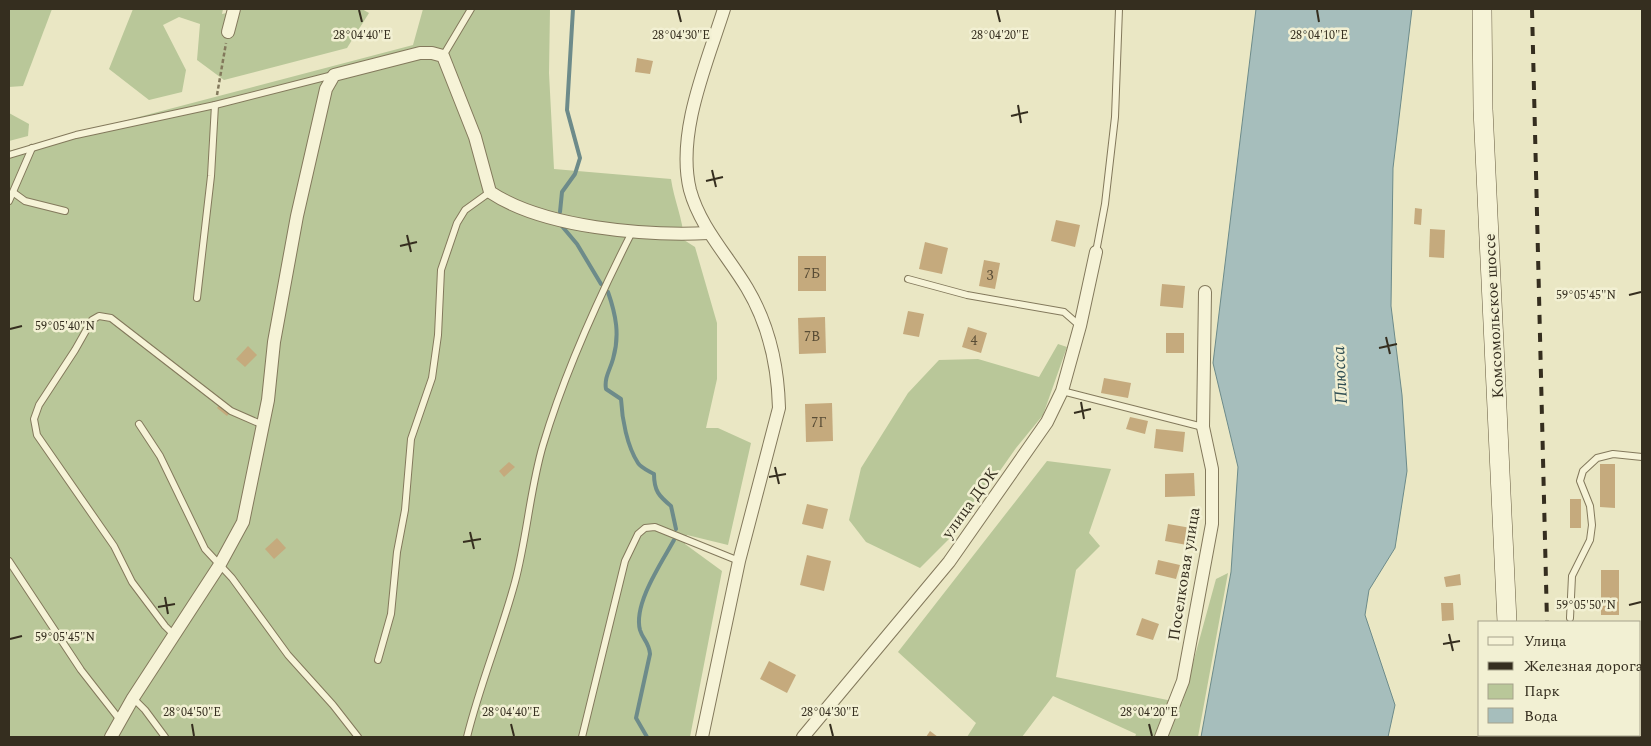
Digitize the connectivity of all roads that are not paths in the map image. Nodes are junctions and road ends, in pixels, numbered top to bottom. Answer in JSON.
{"nodes":[{"id":1,"x":234,"y":9,"type":"edge"},
{"id":2,"x":471,"y":9,"type":"edge"},
{"id":3,"x":724,"y":9,"type":"edge"},
{"id":4,"x":1119,"y":9,"type":"edge"},
{"id":5,"x":1482,"y":9,"type":"edge"},
{"id":6,"x":228,"y":32,"type":"road end"},
{"id":7,"x":443,"y":56,"type":"junction"},
{"id":8,"x":334,"y":75,"type":"junction"},
{"id":9,"x":216,"y":105,"type":"junction"},
{"id":10,"x":32,"y":148,"type":"junction"},
{"id":11,"x":9,"y":155,"type":"edge"},
{"id":12,"x":490,"y":192,"type":"junction"},
{"id":13,"x":14,"y":193,"type":"junction"},
{"id":14,"x":9,"y":201,"type":"edge"},
{"id":15,"x":65,"y":211,"type":"dead end"},
{"id":16,"x":632,"y":232,"type":"junction"},
{"id":17,"x":710,"y":232,"type":"junction"},
{"id":18,"x":1096,"y":252,"type":"joint"},
{"id":19,"x":908,"y":279,"type":"dead end"},
{"id":20,"x":1205,"y":292,"type":"dead end"},
{"id":21,"x":197,"y":298,"type":"dead end"},
{"id":22,"x":1080,"y":326,"type":"junction"},
{"id":23,"x":1062,"y":391,"type":"junction"},
{"id":24,"x":138,"y":424,"type":"dead end"},
{"id":25,"x":263,"y":425,"type":"junction"},
{"id":26,"x":1203,"y":427,"type":"junction"},
{"id":27,"x":1642,"y":457,"type":"edge"},
{"id":28,"x":9,"y":561,"type":"edge"},
{"id":29,"x":739,"y":561,"type":"junction"},
{"id":30,"x":219,"y":566,"type":"junction"},
{"id":31,"x":1570,"y":618,"type":"dead end"},
{"id":32,"x":1507,"y":621,"type":"edge"},
{"id":33,"x":174,"y":634,"type":"junction"},
{"id":34,"x":378,"y":660,"type":"dead end"},
{"id":35,"x":133,"y":698,"type":"junction"},
{"id":36,"x":120,"y":720,"type":"junction"},
{"id":37,"x":111,"y":737,"type":"edge"},
{"id":38,"x":164,"y":737,"type":"edge"},
{"id":39,"x":358,"y":737,"type":"edge"},
{"id":40,"x":467,"y":737,"type":"edge"},
{"id":41,"x":582,"y":737,"type":"edge"},
{"id":42,"x":702,"y":737,"type":"edge"},
{"id":43,"x":803,"y":737,"type":"edge"},
{"id":44,"x":1162,"y":737,"type":"edge"}],
"edges":[{"from":1,"to":6,"type":"street"},
{"from":2,"to":7,"type":"lane"},
{"from":3,"to":17,"type":"street"},
{"from":4,"to":18,"type":"lane"},
{"from":5,"to":32,"type":"main road","name":"Комсомольское шоссе"},
{"from":7,"to":8,"type":"street"},
{"from":7,"to":12,"type":"street"},
{"from":8,"to":9,"type":"lane"},
{"from":8,"to":25,"type":"street"},
{"from":9,"to":10,"type":"lane"},
{"from":9,"to":21,"type":"lane"},
{"from":10,"to":11,"type":"lane"},
{"from":10,"to":13,"type":"lane"},
{"from":12,"to":16,"type":"street"},
{"from":12,"to":34,"type":"lane"},
{"from":13,"to":14,"type":"lane"},
{"from":13,"to":15,"type":"lane"},
{"from":16,"to":17,"type":"street"},
{"from":16,"to":40,"type":"lane"},
{"from":17,"to":29,"type":"street"},
{"from":18,"to":22,"type":"street","name":"улица ДОК"},
{"from":19,"to":22,"type":"lane"},
{"from":20,"to":26,"type":"street","name":"Поселковая улица"},
{"from":22,"to":23,"type":"street","name":"улица ДОК"},
{"from":23,"to":26,"type":"lane"},
{"from":23,"to":43,"type":"street","name":"улица ДОК"},
{"from":24,"to":30,"type":"lane"},
{"from":25,"to":30,"type":"street"},
{"from":25,"to":33,"type":"lane"},
{"from":26,"to":44,"type":"street","name":"Поселковая улица"},
{"from":27,"to":31,"type":"lane"},
{"from":28,"to":36,"type":"lane"},
{"from":29,"to":41,"type":"lane"},
{"from":29,"to":42,"type":"street"},
{"from":30,"to":33,"type":"street"},
{"from":30,"to":39,"type":"lane"},
{"from":33,"to":35,"type":"street"},
{"from":35,"to":36,"type":"street"},
{"from":35,"to":38,"type":"lane"},
{"from":36,"to":37,"type":"street"}]}
